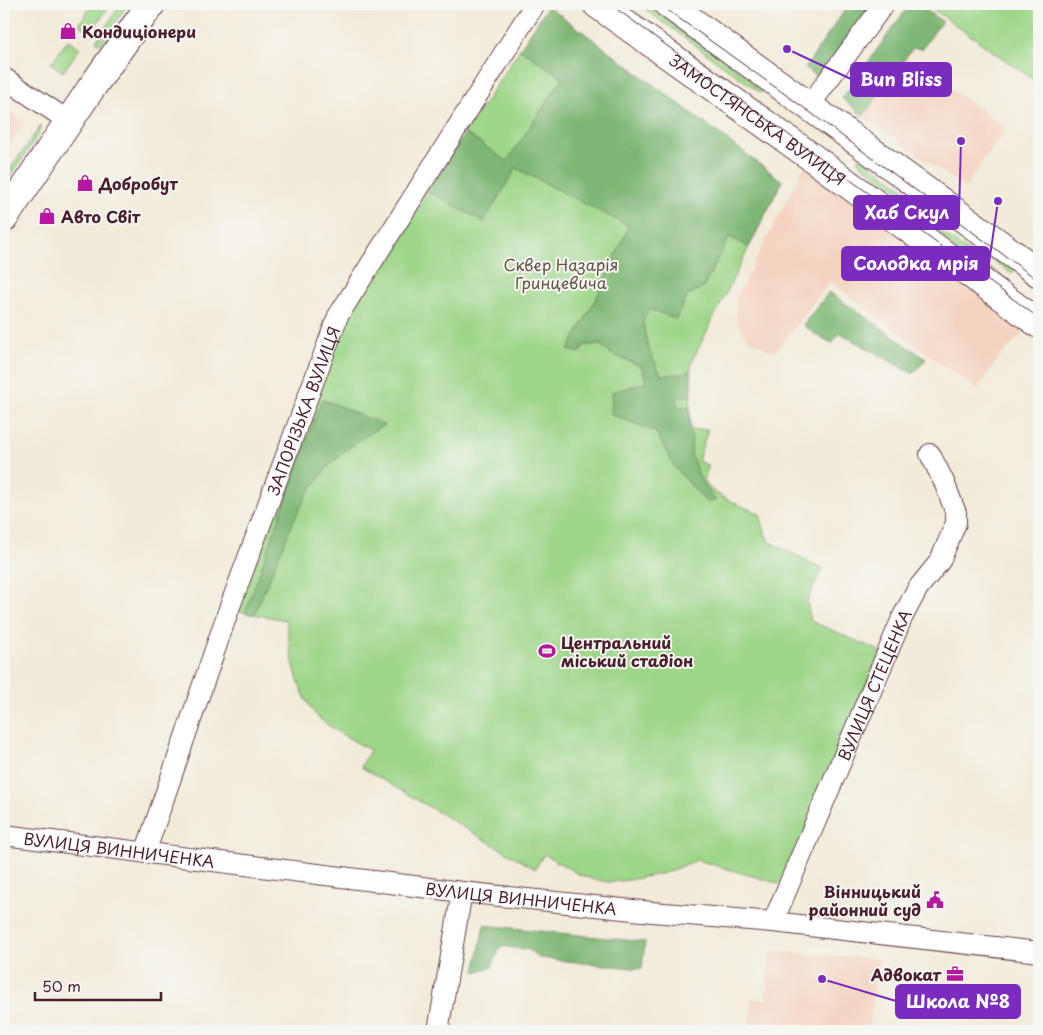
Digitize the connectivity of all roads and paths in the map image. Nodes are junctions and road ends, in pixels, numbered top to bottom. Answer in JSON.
{"nodes":[{"id":1,"x":151,"y":4,"type":"edge"},
{"id":2,"x":535,"y":4,"type":"edge"},
{"id":3,"x":597,"y":4,"type":"edge"},
{"id":4,"x":668,"y":4,"type":"edge"},
{"id":5,"x":884,"y":4,"type":"edge"},
{"id":6,"x":4,"y":78,"type":"edge"},
{"id":7,"x":810,"y":106,"type":"junction"},
{"id":8,"x":70,"y":122,"type":"junction"},
{"id":9,"x":4,"y":218,"type":"edge"},
{"id":10,"x":1039,"y":272,"type":"edge"},
{"id":11,"x":1039,"y":324,"type":"edge"},
{"id":12,"x":930,"y":454,"type":"dead end"},
{"id":13,"x":4,"y":835,"type":"edge"},
{"id":14,"x":145,"y":853,"type":"junction"},
{"id":15,"x":462,"y":892,"type":"junction"},
{"id":16,"x":773,"y":922,"type":"junction"},
{"id":17,"x":1039,"y":952,"type":"edge"},
{"id":18,"x":438,"y":1031,"type":"edge"}],
"edges":[{"from":1,"to":8,"type":"main road"},
{"from":2,"to":14,"type":"street","name":"ЗАПОРІЗЬКА ВУЛИЦЯ"},
{"from":3,"to":11,"type":"main road","name":"ЗАМОСТЯНСЬКА ВУЛИЦЯ"},
{"from":4,"to":7,"type":"main road"},
{"from":5,"to":7,"type":"street"},
{"from":6,"to":8,"type":"street"},
{"from":7,"to":10,"type":"main road"},
{"from":8,"to":9,"type":"main road"},
{"from":12,"to":16,"type":"street","name":"ВУЛИЦЯ СТЕЦЕНКА"},
{"from":13,"to":14,"type":"street","name":"ВУЛИЦЯ ВИННИЧЕНКА"},
{"from":14,"to":15,"type":"street","name":"ВУЛИЦЯ ВИННИЧЕНКА"},
{"from":15,"to":16,"type":"street","name":"ВУЛИЦЯ ВИННИЧЕНКА"},
{"from":15,"to":18,"type":"street"},
{"from":16,"to":17,"type":"street","name":"ВУЛИЦЯ ВИННИЧЕНКА"}]}
